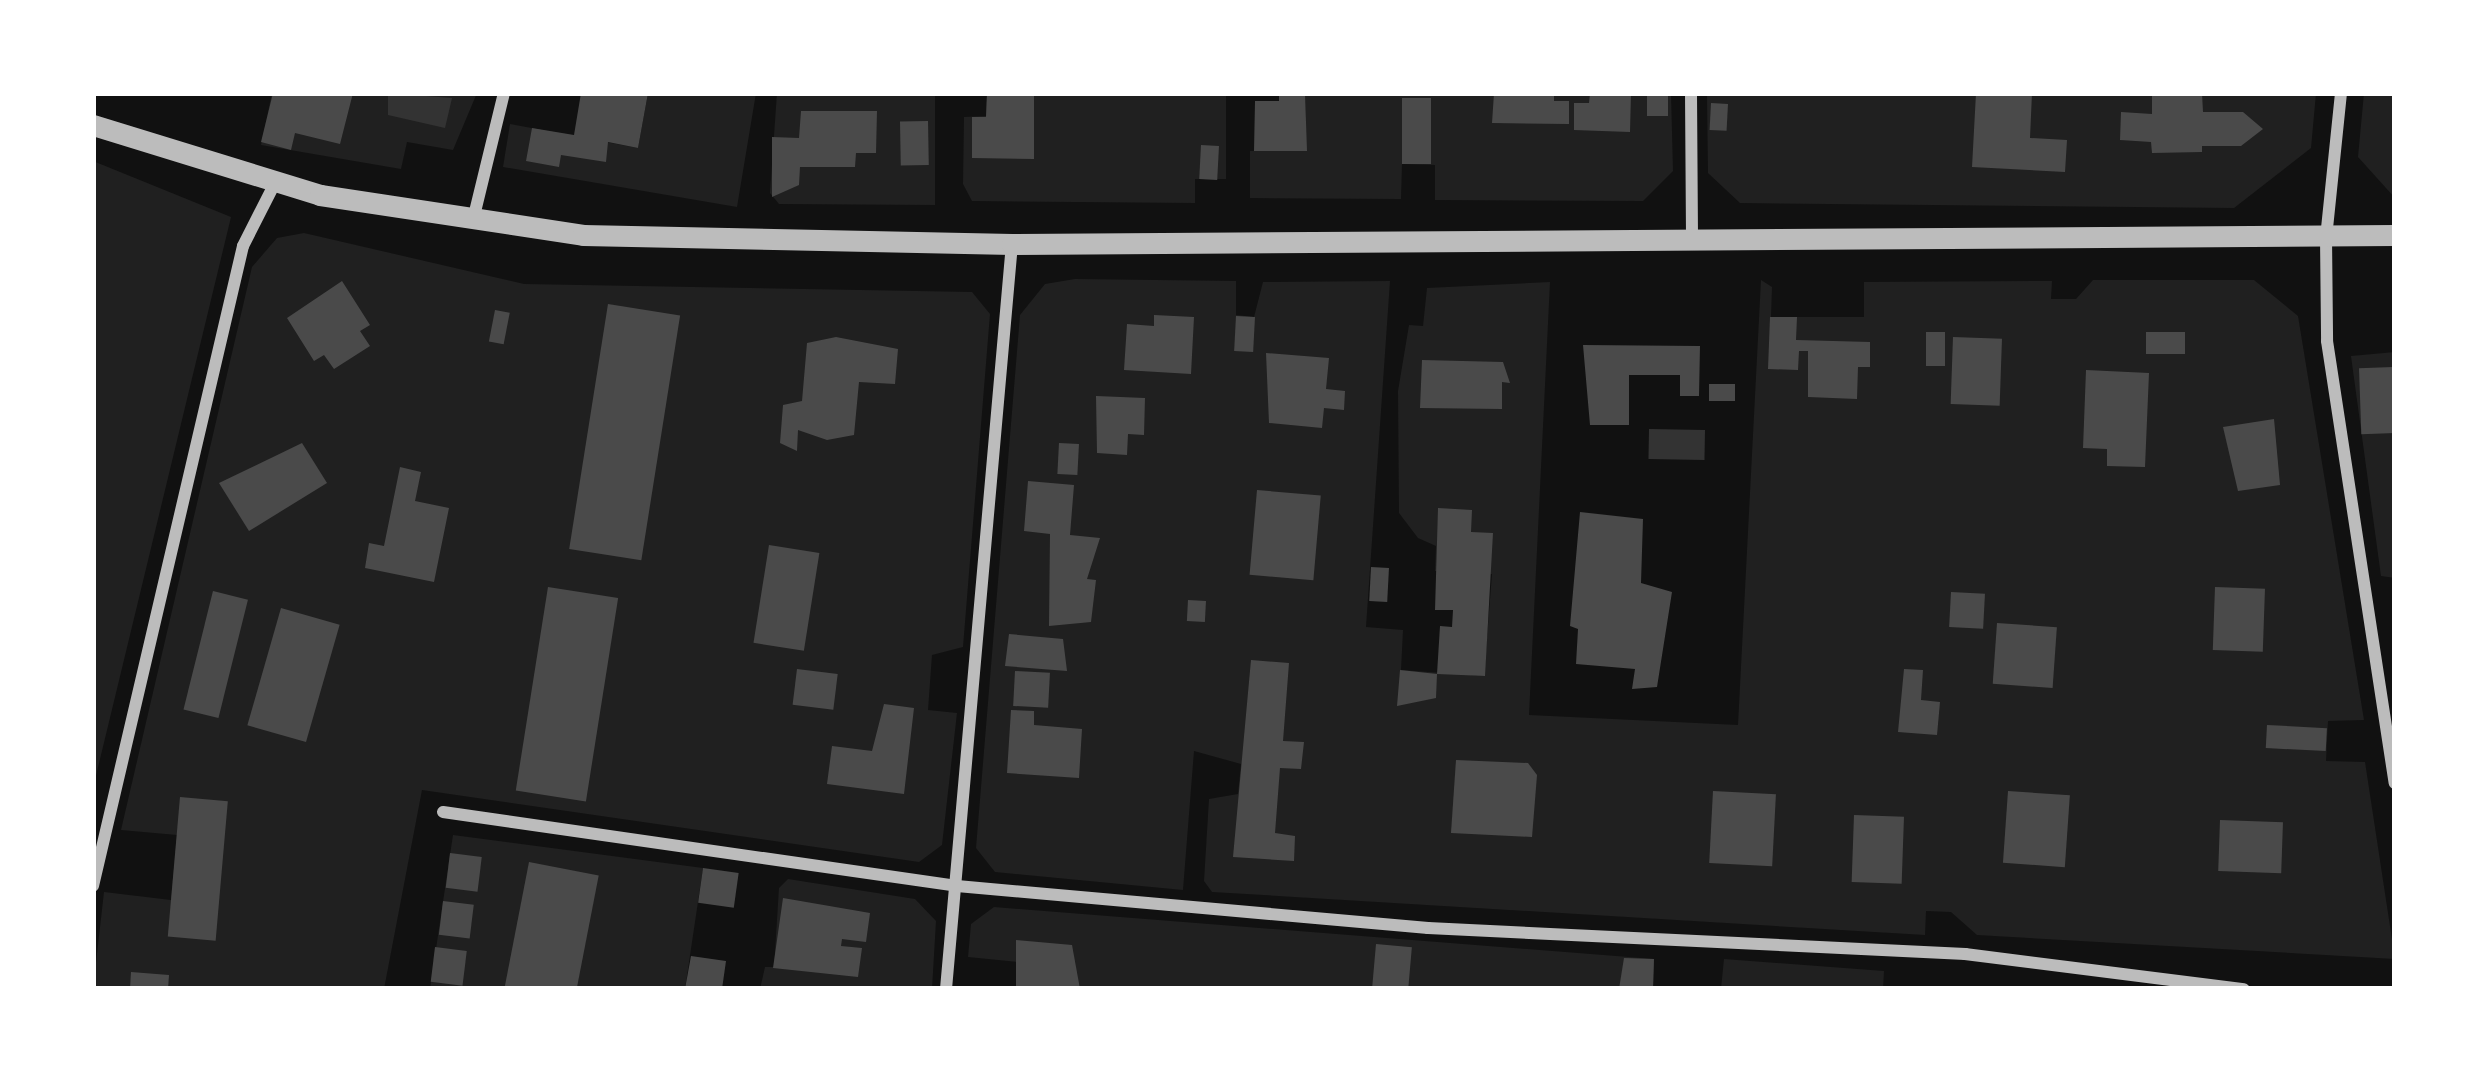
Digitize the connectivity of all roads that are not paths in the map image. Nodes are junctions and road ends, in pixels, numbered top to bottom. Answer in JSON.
{"nodes":[{"id":1,"x":504,"y":93,"type":"edge"},
{"id":2,"x":1691,"y":93,"type":"edge"},
{"id":3,"x":2341,"y":93,"type":"edge"},
{"id":4,"x":93,"y":124,"type":"edge"},
{"id":5,"x":274,"y":183,"type":"junction"},
{"id":6,"x":473,"y":220,"type":"junction"},
{"id":7,"x":2395,"y":235,"type":"edge"},
{"id":8,"x":2326,"y":237,"type":"junction"},
{"id":9,"x":1692,"y":239,"type":"junction"},
{"id":10,"x":1012,"y":244,"type":"junction"},
{"id":11,"x":2395,"y":783,"type":"edge"},
{"id":12,"x":443,"y":812,"type":"dead end"},
{"id":13,"x":93,"y":886,"type":"edge"},
{"id":14,"x":956,"y":886,"type":"junction"},
{"id":15,"x":946,"y":989,"type":"edge"},
{"id":16,"x":2244,"y":989,"type":"edge"}],
"edges":[{"from":1,"to":6,"type":"street"},
{"from":2,"to":9,"type":"street"},
{"from":3,"to":8,"type":"street"},
{"from":4,"to":5,"type":"street"},
{"from":5,"to":6,"type":"street"},
{"from":5,"to":13,"type":"street"},
{"from":6,"to":10,"type":"street"},
{"from":7,"to":8,"type":"street"},
{"from":8,"to":9,"type":"street"},
{"from":8,"to":11,"type":"street"},
{"from":9,"to":10,"type":"street"},
{"from":10,"to":14,"type":"street"},
{"from":12,"to":14,"type":"street"},
{"from":14,"to":15,"type":"street"},
{"from":14,"to":16,"type":"street"}]}
